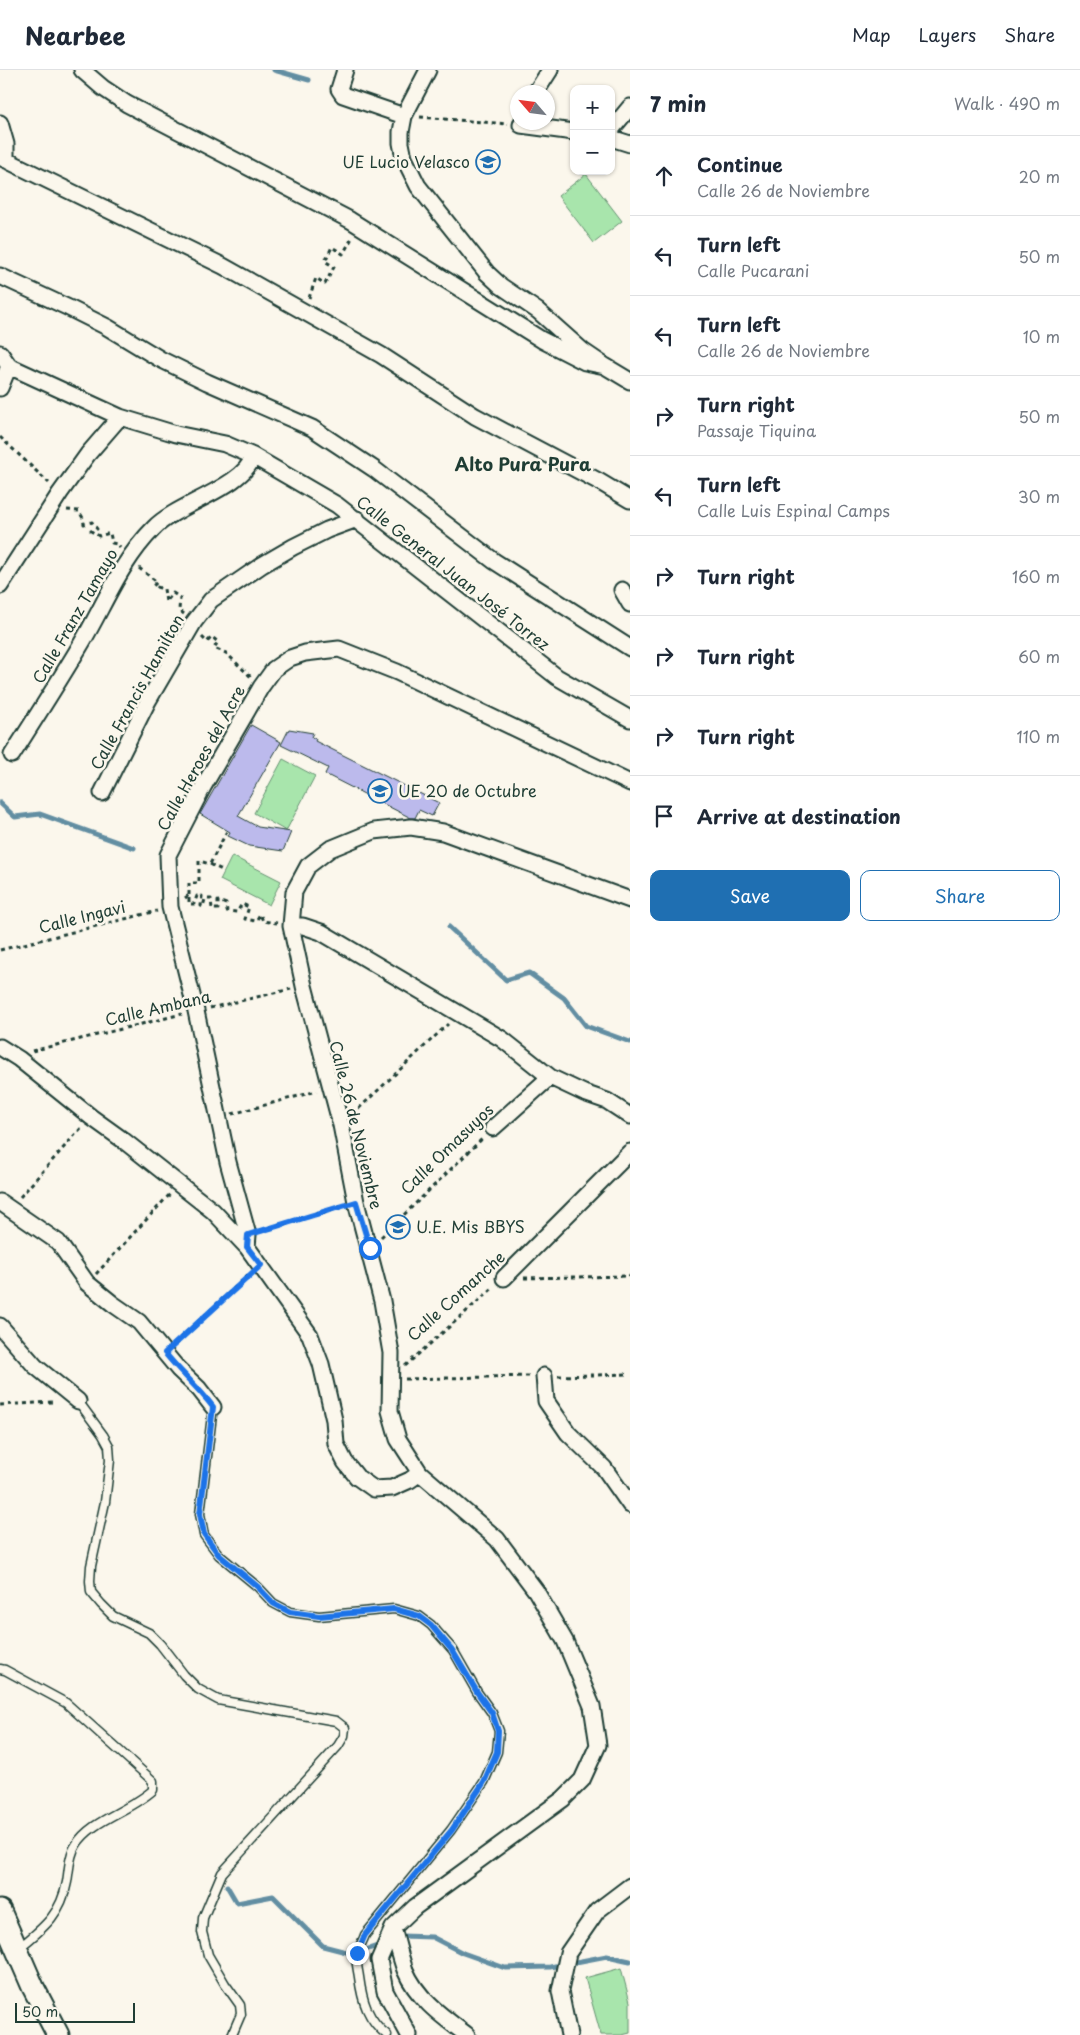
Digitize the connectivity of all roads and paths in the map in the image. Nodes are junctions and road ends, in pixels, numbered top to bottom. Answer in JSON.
{"nodes":[{"id":1,"x":82,"y":70,"type":"edge"},
{"id":2,"x":346,"y":70,"type":"edge"},
{"id":3,"x":428,"y":70,"type":"edge"},
{"id":4,"x":550,"y":70,"type":"edge"},
{"id":5,"x":540,"y":85,"type":"edge"},
{"id":6,"x":630,"y":107,"type":"edge"},
{"id":7,"x":404,"y":116,"type":"junction"},
{"id":8,"x":0,"y":123,"type":"edge"},
{"id":9,"x":510,"y":123,"type":"edge"},
{"id":10,"x":615,"y":125,"type":"edge"},
{"id":11,"x":555,"y":129,"type":"edge"},
{"id":12,"x":570,"y":131,"type":"edge"},
{"id":13,"x":615,"y":139,"type":"edge"},
{"id":14,"x":630,"y":144,"type":"edge"},
{"id":15,"x":3,"y":158,"type":"edge"},
{"id":16,"x":350,"y":220,"type":"junction"},
{"id":17,"x":0,"y":276,"type":"edge"},
{"id":18,"x":305,"y":311,"type":"junction"},
{"id":19,"x":0,"y":353,"type":"edge"},
{"id":20,"x":9,"y":366,"type":"junction"},
{"id":21,"x":605,"y":366,"type":"junction"},
{"id":22,"x":630,"y":381,"type":"edge"},
{"id":23,"x":0,"y":388,"type":"edge"},
{"id":24,"x":120,"y":417,"type":"junction"},
{"id":25,"x":253,"y":456,"type":"junction"},
{"id":26,"x":630,"y":500,"type":"edge"},
{"id":27,"x":357,"y":519,"type":"junction"},
{"id":28,"x":0,"y":586,"type":"edge"},
{"id":29,"x":622,"y":590,"type":"dead end"},
{"id":30,"x":630,"y":604,"type":"edge"},
{"id":31,"x":630,"y":648,"type":"edge"},
{"id":32,"x":630,"y":719,"type":"edge"},
{"id":33,"x":12,"y":756,"type":"dead end"},
{"id":34,"x":630,"y":783,"type":"edge"},
{"id":35,"x":102,"y":793,"type":"dead end"},
{"id":36,"x":227,"y":831,"type":"dead end"},
{"id":37,"x":210,"y":864,"type":"junction"},
{"id":38,"x":224,"y":871,"type":"dead end"},
{"id":39,"x":190,"y":895,"type":"junction"},
{"id":40,"x":630,"y":900,"type":"edge"},
{"id":41,"x":170,"y":908,"type":"junction"},
{"id":42,"x":291,"y":926,"type":"junction"},
{"id":43,"x":0,"y":950,"type":"edge"},
{"id":44,"x":304,"y":986,"type":"junction"},
{"id":45,"x":196,"y":1011,"type":"junction"},
{"id":46,"x":459,"y":1013,"type":"junction"},
{"id":47,"x":0,"y":1047,"type":"edge"},
{"id":48,"x":19,"y":1058,"type":"junction"},
{"id":49,"x":550,"y":1077,"type":"junction"},
{"id":50,"x":330,"y":1088,"type":"junction"},
{"id":51,"x":630,"y":1116,"type":"edge"},
{"id":52,"x":91,"y":1118,"type":"junction"},
{"id":53,"x":218,"y":1118,"type":"junction"},
{"id":54,"x":341,"y":1125,"type":"junction"},
{"id":55,"x":493,"y":1128,"type":"joint"},
{"id":56,"x":630,"y":1152,"type":"edge"},
{"id":57,"x":179,"y":1185,"type":"junction"},
{"id":58,"x":356,"y":1202,"type":"junction"},
{"id":59,"x":5,"y":1206,"type":"edge"},
{"id":60,"x":248,"y":1241,"type":"junction"},
{"id":61,"x":370,"y":1248,"type":"junction"},
{"id":62,"x":261,"y":1265,"type":"junction"},
{"id":63,"x":630,"y":1276,"type":"edge"},
{"id":64,"x":504,"y":1278,"type":"junction"},
{"id":65,"x":88,"y":1283,"type":"junction"},
{"id":66,"x":0,"y":1326,"type":"edge"},
{"id":67,"x":165,"y":1353,"type":"junction"},
{"id":68,"x":630,"y":1374,"type":"edge"},
{"id":69,"x":544,"y":1376,"type":"junction"},
{"id":70,"x":390,"y":1379,"type":"junction"},
{"id":71,"x":78,"y":1401,"type":"junction"},
{"id":72,"x":0,"y":1405,"type":"edge"},
{"id":73,"x":213,"y":1407,"type":"joint"},
{"id":74,"x":420,"y":1473,"type":"junction"},
{"id":75,"x":630,"y":1505,"type":"edge"},
{"id":76,"x":0,"y":1669,"type":"edge"},
{"id":77,"x":630,"y":1886,"type":"edge"},
{"id":78,"x":0,"y":1911,"type":"edge"},
{"id":79,"x":393,"y":1928,"type":"junction"},
{"id":80,"x":18,"y":1949,"type":"junction"},
{"id":81,"x":58,"y":2035,"type":"edge"},
{"id":82,"x":232,"y":2035,"type":"edge"},
{"id":83,"x":387,"y":2035,"type":"edge"},
{"id":84,"x":409,"y":2035,"type":"edge"},
{"id":85,"x":467,"y":2035,"type":"edge"},
{"id":86,"x":569,"y":2035,"type":"edge"}],
"edges":[{"from":1,"to":16,"type":"street"},
{"from":2,"to":7,"type":"street"},
{"from":3,"to":7,"type":"street"},
{"from":4,"to":5,"type":"street"},
{"from":6,"to":10,"type":"street"},
{"from":7,"to":9,"type":"path"},
{"from":7,"to":21,"type":"street"},
{"from":8,"to":15,"type":"street"},
{"from":11,"to":12,"type":"street"},
{"from":13,"to":14,"type":"street"},
{"from":15,"to":18,"type":"street"},
{"from":16,"to":18,"type":"path"},
{"from":16,"to":21,"type":"street"},
{"from":17,"to":31,"type":"street"},
{"from":18,"to":26,"type":"street"},
{"from":19,"to":20,"type":"street"},
{"from":20,"to":23,"type":"street"},
{"from":20,"to":24,"type":"street","name":"Calle General Juan José Torrez"},
{"from":21,"to":22,"type":"street"},
{"from":24,"to":25,"type":"street","name":"Calle General Juan José Torrez"},
{"from":24,"to":28,"type":"street"},
{"from":25,"to":27,"type":"street","name":"Calle General Juan José Torrez"},
{"from":25,"to":33,"type":"street","name":"Calle Franz Tamayo"},
{"from":27,"to":32,"type":"street","name":"Calle General Juan José Torrez"},
{"from":27,"to":35,"type":"street","name":"Calle Francis Hamilton"},
{"from":29,"to":30,"type":"street"},
{"from":34,"to":41,"type":"street","name":"Calle Heroes del Acre"},
{"from":36,"to":37,"type":"path"},
{"from":37,"to":38,"type":"path"},
{"from":37,"to":39,"type":"path"},
{"from":39,"to":41,"type":"path","name":"Calle Ingavi"},
{"from":39,"to":42,"type":"path"},
{"from":40,"to":42,"type":"street","name":"Calle 26 de Noviembre"},
{"from":41,"to":43,"type":"path","name":"Calle Ingavi"},
{"from":41,"to":45,"type":"street","name":"Calle Heroes del Acre"},
{"from":42,"to":44,"type":"street","name":"Calle 26 de Noviembre"},
{"from":42,"to":46,"type":"street"},
{"from":44,"to":45,"type":"path","name":"Calle Ambana"},
{"from":44,"to":50,"type":"street","name":"Calle 26 de Noviembre"},
{"from":45,"to":48,"type":"path","name":"Calle Ambana"},
{"from":45,"to":53,"type":"street","name":"Calle Heroes del Acre"},
{"from":46,"to":49,"type":"street"},
{"from":46,"to":54,"type":"path"},
{"from":47,"to":48,"type":"street"},
{"from":48,"to":52,"type":"street"},
{"from":49,"to":51,"type":"street"},
{"from":49,"to":55,"type":"street","name":"Calle Omasuyos"},
{"from":50,"to":53,"type":"path"},
{"from":50,"to":54,"type":"street","name":"Calle 26 de Noviembre"},
{"from":52,"to":57,"type":"street"},
{"from":52,"to":59,"type":"path"},
{"from":53,"to":60,"type":"street","name":"Calle Heroes del Acre"},
{"from":54,"to":58,"type":"street","name":"Calle 26 de Noviembre"},
{"from":55,"to":61,"type":"path","name":"Calle Omasuyos"},
{"from":56,"to":64,"type":"street","name":"Calle Comanche"},
{"from":57,"to":60,"type":"street"},
{"from":57,"to":65,"type":"path"},
{"from":58,"to":60,"type":"path"},
{"from":58,"to":61,"type":"street","name":"Calle 26 de Noviembre"},
{"from":59,"to":65,"type":"street"},
{"from":60,"to":62,"type":"street"},
{"from":61,"to":70,"type":"street","name":"Calle 26 de Noviembre"},
{"from":62,"to":67,"type":"path"},
{"from":62,"to":74,"type":"street"},
{"from":63,"to":64,"type":"path"},
{"from":64,"to":70,"type":"path","name":"Calle Comanche"},
{"from":65,"to":67,"type":"street"},
{"from":66,"to":71,"type":"street"},
{"from":67,"to":73,"type":"street"},
{"from":68,"to":69,"type":"path"},
{"from":69,"to":70,"type":"path"},
{"from":69,"to":75,"type":"street"},
{"from":70,"to":74,"type":"street","name":"Calle 26 de Noviembre"},
{"from":71,"to":72,"type":"path"},
{"from":71,"to":82,"type":"lane"},
{"from":73,"to":83,"type":"lane"},
{"from":74,"to":79,"type":"street","name":"Calle 26 de Noviembre"},
{"from":76,"to":80,"type":"lane"},
{"from":77,"to":86,"type":"street"},
{"from":78,"to":80,"type":"street"},
{"from":79,"to":84,"type":"street"},
{"from":79,"to":85,"type":"street"},
{"from":80,"to":81,"type":"street"}]}
